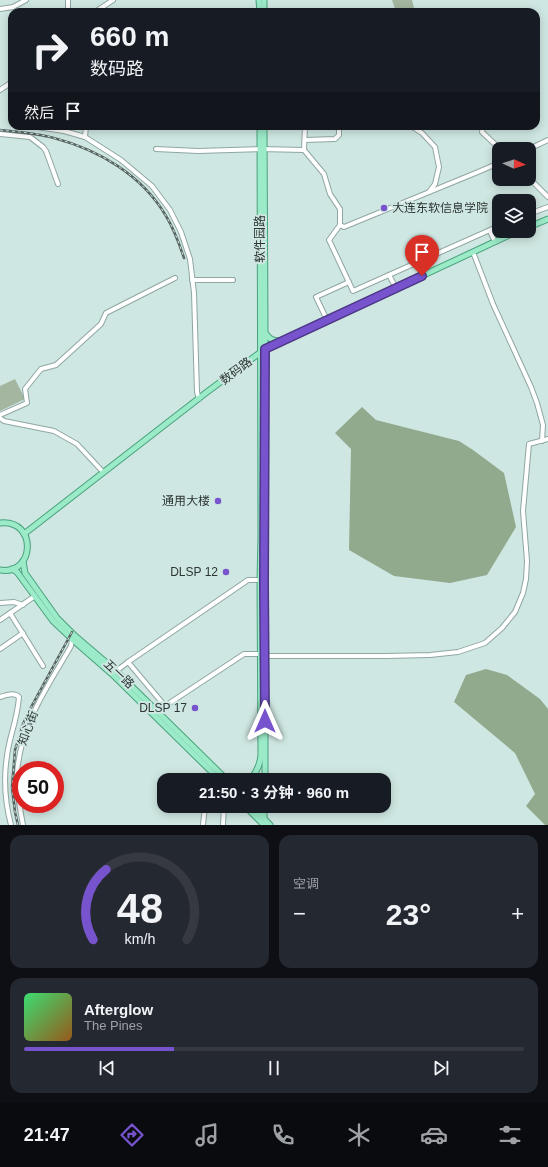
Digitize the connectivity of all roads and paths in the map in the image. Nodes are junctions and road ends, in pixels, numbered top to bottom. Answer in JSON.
{"nodes":[{"id":1,"x":26,"y":0,"type":"edge"},
{"id":2,"x":113,"y":0,"type":"edge"},
{"id":3,"x":101,"y":8,"type":"edge"},
{"id":4,"x":0,"y":9,"type":"edge"},
{"id":5,"x":57,"y":130,"type":"edge"},
{"id":6,"x":86,"y":130,"type":"edge"},
{"id":7,"x":260,"y":130,"type":"edge"},
{"id":8,"x":264,"y":130,"type":"edge"},
{"id":9,"x":305,"y":130,"type":"edge"},
{"id":10,"x":339,"y":130,"type":"edge"},
{"id":11,"x":418,"y":130,"type":"edge"},
{"id":12,"x":482,"y":130,"type":"edge"},
{"id":13,"x":0,"y":134,"type":"edge"},
{"id":14,"x":85,"y":136,"type":"junction"},
{"id":15,"x":305,"y":140,"type":"junction"},
{"id":16,"x":548,"y":140,"type":"edge"},
{"id":17,"x":493,"y":142,"type":"edge"},
{"id":18,"x":536,"y":146,"type":"edge"},
{"id":19,"x":156,"y":149,"type":"dead end"},
{"id":20,"x":262,"y":149,"type":"junction"},
{"id":21,"x":304,"y":150,"type":"junction"},
{"id":22,"x":492,"y":166,"type":"edge"},
{"id":23,"x":58,"y":184,"type":"dead end"},
{"id":24,"x":536,"y":185,"type":"edge"},
{"id":25,"x":429,"y":192,"type":"junction"},
{"id":26,"x":548,"y":197,"type":"edge"},
{"id":27,"x":548,"y":207,"type":"edge"},
{"id":28,"x":536,"y":211,"type":"edge"},
{"id":29,"x":548,"y":219,"type":"edge"},
{"id":30,"x":536,"y":224,"type":"edge"},
{"id":31,"x":340,"y":225,"type":"junction"},
{"id":32,"x":490,"y":230,"type":"joint"},
{"id":33,"x":503,"y":238,"type":"edge"},
{"id":34,"x":494,"y":242,"type":"junction"},
{"id":35,"x":473,"y":252,"type":"junction"},
{"id":36,"x":389,"y":275,"type":"junction"},
{"id":37,"x":175,"y":278,"type":"dead end"},
{"id":38,"x":192,"y":280,"type":"junction"},
{"id":39,"x":233,"y":280,"type":"dead end"},
{"id":40,"x":349,"y":282,"type":"junction"},
{"id":41,"x":396,"y":288,"type":"junction"},
{"id":42,"x":327,"y":320,"type":"junction"},
{"id":43,"x":266,"y":333,"type":"junction"},
{"id":44,"x":282,"y":342,"type":"junction"},
{"id":45,"x":263,"y":351,"type":"junction"},
{"id":46,"x":248,"y":362,"type":"junction"},
{"id":47,"x":260,"y":366,"type":"junction"},
{"id":48,"x":199,"y":399,"type":"junction"},
{"id":49,"x":0,"y":416,"type":"edge"},
{"id":50,"x":548,"y":439,"type":"edge"},
{"id":51,"x":542,"y":441,"type":"junction"},
{"id":52,"x":103,"y":472,"type":"junction"},
{"id":53,"x":0,"y":519,"type":"edge"},
{"id":54,"x":3,"y":523,"type":"edge"},
{"id":55,"x":24,"y":534,"type":"junction"},
{"id":56,"x":23,"y":561,"type":"junction"},
{"id":57,"x":12,"y":569,"type":"junction"},
{"id":58,"x":0,"y":570,"type":"edge"},
{"id":59,"x":260,"y":580,"type":"junction"},
{"id":60,"x":35,"y":596,"type":"junction"},
{"id":61,"x":0,"y":603,"type":"edge"},
{"id":62,"x":22,"y":605,"type":"junction"},
{"id":63,"x":10,"y":613,"type":"junction"},
{"id":64,"x":0,"y":620,"type":"edge"},
{"id":65,"x":23,"y":633,"type":"junction"},
{"id":66,"x":72,"y":639,"type":"junction"},
{"id":67,"x":0,"y":649,"type":"edge"},
{"id":68,"x":262,"y":655,"type":"junction"},
{"id":69,"x":128,"y":662,"type":"junction"},
{"id":70,"x":43,"y":666,"type":"dead end"},
{"id":71,"x":114,"y":673,"type":"junction"},
{"id":72,"x":0,"y":697,"type":"edge"},
{"id":73,"x":165,"y":706,"type":"junction"},
{"id":74,"x":155,"y":712,"type":"junction"},
{"id":75,"x":213,"y":773,"type":"edge"},
{"id":76,"x":219,"y":773,"type":"edge"},
{"id":77,"x":256,"y":773,"type":"edge"},
{"id":78,"x":265,"y":773,"type":"edge"},
{"id":79,"x":2,"y":792,"type":"edge"},
{"id":80,"x":204,"y":813,"type":"edge"},
{"id":81,"x":224,"y":813,"type":"edge"},
{"id":82,"x":253,"y":813,"type":"edge"},
{"id":83,"x":258,"y":813,"type":"edge"},
{"id":84,"x":264,"y":813,"type":"edge"},
{"id":85,"x":264,"y":819,"type":"junction"},
{"id":86,"x":10,"y":825,"type":"edge"},
{"id":87,"x":23,"y":825,"type":"edge"},
{"id":88,"x":203,"y":825,"type":"edge"},
{"id":89,"x":223,"y":825,"type":"edge"},
{"id":90,"x":264,"y":825,"type":"edge"},
{"id":91,"x":270,"y":825,"type":"edge"}],
"edges":[{"from":1,"to":4,"type":"street"},
{"from":2,"to":3,"type":"street"},
{"from":5,"to":14,"type":"street"},
{"from":6,"to":14,"type":"street"},
{"from":7,"to":20,"type":"main road","name":"软件园路"},
{"from":8,"to":20,"type":"main road","name":"软件园路"},
{"from":9,"to":15,"type":"street"},
{"from":10,"to":15,"type":"street"},
{"from":11,"to":25,"type":"street"},
{"from":12,"to":17,"type":"street"},
{"from":13,"to":23,"type":"street"},
{"from":14,"to":38,"type":"street"},
{"from":15,"to":21,"type":"street"},
{"from":16,"to":18,"type":"street"},
{"from":19,"to":20,"type":"street"},
{"from":20,"to":21,"type":"street"},
{"from":20,"to":43,"type":"main road","name":"软件园路"},
{"from":20,"to":45,"type":"main road","name":"软件园路"},
{"from":21,"to":31,"type":"street"},
{"from":22,"to":25,"type":"street"},
{"from":24,"to":26,"type":"street"},
{"from":25,"to":31,"type":"street"},
{"from":27,"to":28,"type":"street"},
{"from":29,"to":30,"type":"main road"},
{"from":31,"to":40,"type":"street"},
{"from":32,"to":34,"type":"street"},
{"from":32,"to":36,"type":"street"},
{"from":33,"to":34,"type":"main road","name":"数码路"},
{"from":34,"to":35,"type":"main road","name":"数码路"},
{"from":35,"to":41,"type":"main road","name":"数码路"},
{"from":35,"to":51,"type":"street"},
{"from":36,"to":40,"type":"street"},
{"from":36,"to":41,"type":"street"},
{"from":37,"to":49,"type":"street"},
{"from":38,"to":39,"type":"street"},
{"from":38,"to":48,"type":"street"},
{"from":40,"to":42,"type":"street"},
{"from":41,"to":42,"type":"main road","name":"数码路"},
{"from":42,"to":44,"type":"main road","name":"数码路"},
{"from":43,"to":44,"type":"main road"},
{"from":43,"to":45,"type":"main road","name":"软件园路"},
{"from":44,"to":45,"type":"main road","name":"数码路"},
{"from":45,"to":46,"type":"main road","name":"数码路"},
{"from":45,"to":47,"type":"main road"},
{"from":45,"to":68,"type":"main road"},
{"from":46,"to":47,"type":"main road"},
{"from":46,"to":48,"type":"main road","name":"数码路"},
{"from":47,"to":59,"type":"main road"},
{"from":48,"to":52,"type":"main road","name":"数码路"},
{"from":49,"to":52,"type":"street"},
{"from":50,"to":51,"type":"street"},
{"from":51,"to":68,"type":"street"},
{"from":52,"to":55,"type":"main road","name":"数码路"},
{"from":53,"to":54,"type":"main road"},
{"from":54,"to":55,"type":"main road"},
{"from":55,"to":56,"type":"main road"},
{"from":56,"to":57,"type":"main road"},
{"from":56,"to":71,"type":"main road","name":"五一路"},
{"from":57,"to":58,"type":"main road"},
{"from":57,"to":60,"type":"main road","name":"五一路"},
{"from":59,"to":68,"type":"main road"},
{"from":59,"to":69,"type":"street"},
{"from":60,"to":62,"type":"street"},
{"from":60,"to":66,"type":"main road","name":"五一路"},
{"from":61,"to":62,"type":"street"},
{"from":62,"to":63,"type":"street"},
{"from":63,"to":64,"type":"street"},
{"from":63,"to":65,"type":"street"},
{"from":65,"to":67,"type":"street"},
{"from":65,"to":70,"type":"street"},
{"from":66,"to":71,"type":"main road","name":"五一路"},
{"from":66,"to":87,"type":"street","name":"知心街"},
{"from":68,"to":73,"type":"street"},
{"from":68,"to":77,"type":"main road"},
{"from":68,"to":78,"type":"main road"},
{"from":69,"to":71,"type":"street"},
{"from":69,"to":73,"type":"street"},
{"from":71,"to":74,"type":"main road","name":"五一路"},
{"from":72,"to":79,"type":"street"},
{"from":73,"to":74,"type":"street"},
{"from":74,"to":75,"type":"main road","name":"五一路"},
{"from":74,"to":76,"type":"main road","name":"五一路"},
{"from":79,"to":86,"type":"street"},
{"from":80,"to":88,"type":"street"},
{"from":81,"to":89,"type":"street"},
{"from":82,"to":90,"type":"main road"},
{"from":83,"to":85,"type":"main road"},
{"from":84,"to":85,"type":"main road"},
{"from":85,"to":91,"type":"main road"}]}
